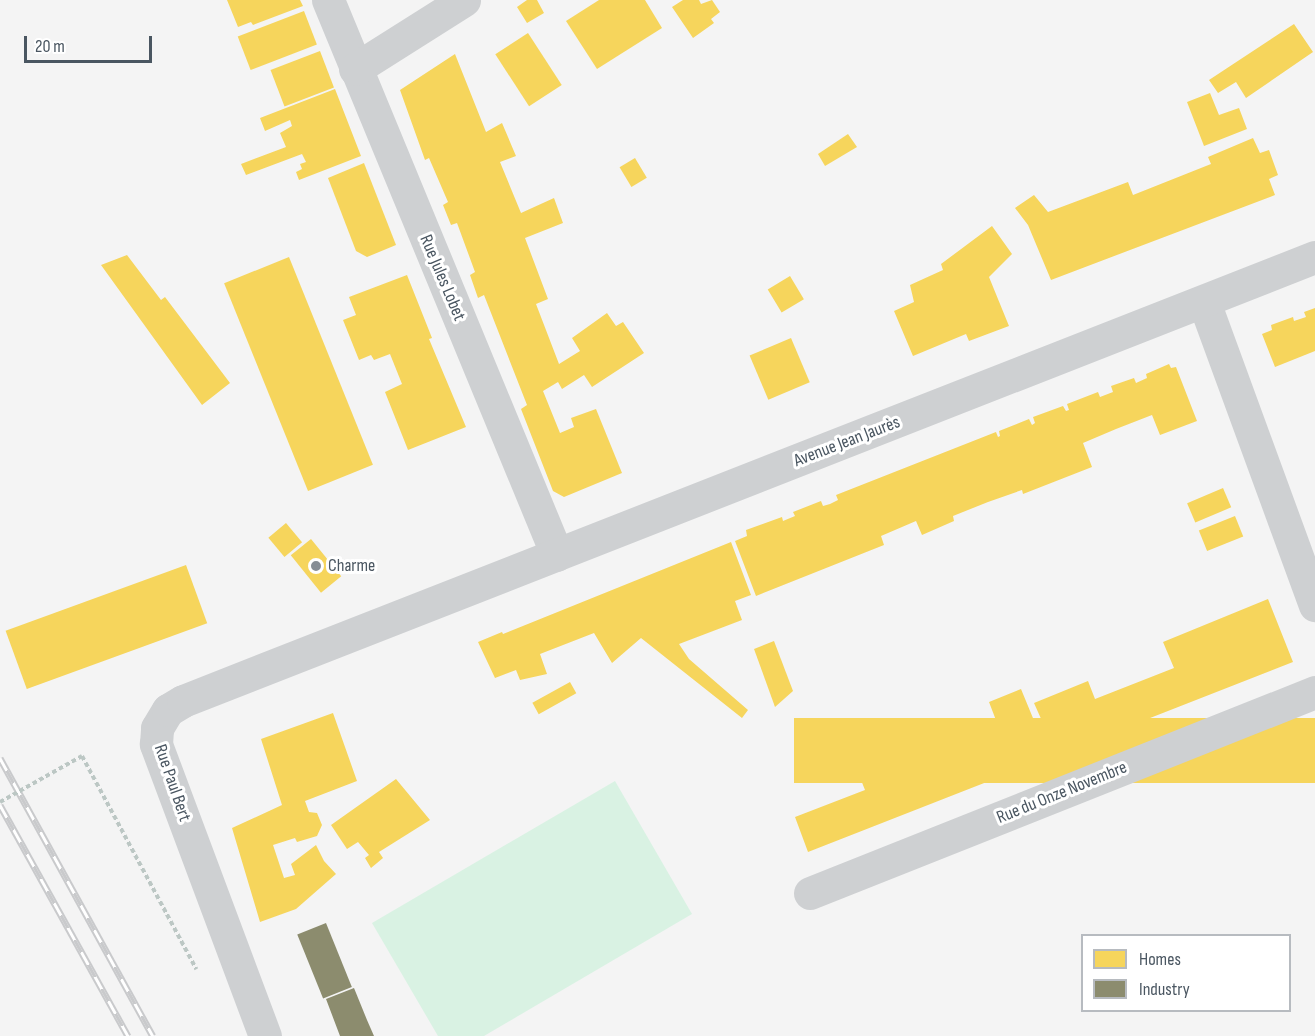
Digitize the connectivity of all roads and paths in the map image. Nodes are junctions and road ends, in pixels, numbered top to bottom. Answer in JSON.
{"nodes":[{"id":1,"x":328,"y":0,"type":"edge"},
{"id":2,"x":464,"y":0,"type":"edge"},
{"id":3,"x":355,"y":69,"type":"junction"},
{"id":4,"x":1315,"y":257,"type":"edge"},
{"id":5,"x":1204,"y":302,"type":"junction"},
{"id":6,"x":557,"y":555,"type":"junction"},
{"id":7,"x":1315,"y":605,"type":"edge"},
{"id":8,"x":377,"y":625,"type":"joint"},
{"id":9,"x":1315,"y":692,"type":"edge"},
{"id":10,"x":0,"y":802,"type":"edge"},
{"id":11,"x":810,"y":893,"type":"dead end"},
{"id":12,"x":196,"y":969,"type":"dead end"},
{"id":13,"x":265,"y":1036,"type":"edge"}],
"edges":[{"from":1,"to":3,"type":"street","name":"Rue Jules Lobet"},
{"from":2,"to":3,"type":"street"},
{"from":3,"to":6,"type":"street","name":"Rue Jules Lobet"},
{"from":4,"to":5,"type":"street","name":"Avenue Jean Jaurès"},
{"from":5,"to":6,"type":"street","name":"Avenue Jean Jaurès"},
{"from":5,"to":7,"type":"street"},
{"from":6,"to":8,"type":"street","name":"Avenue Jean Jaurès"},
{"from":8,"to":13,"type":"street","name":"Rue Paul Bert"},
{"from":9,"to":11,"type":"street","name":"Rue du Onze Novembre"},
{"from":10,"to":12,"type":"path","bridge":true}]}
